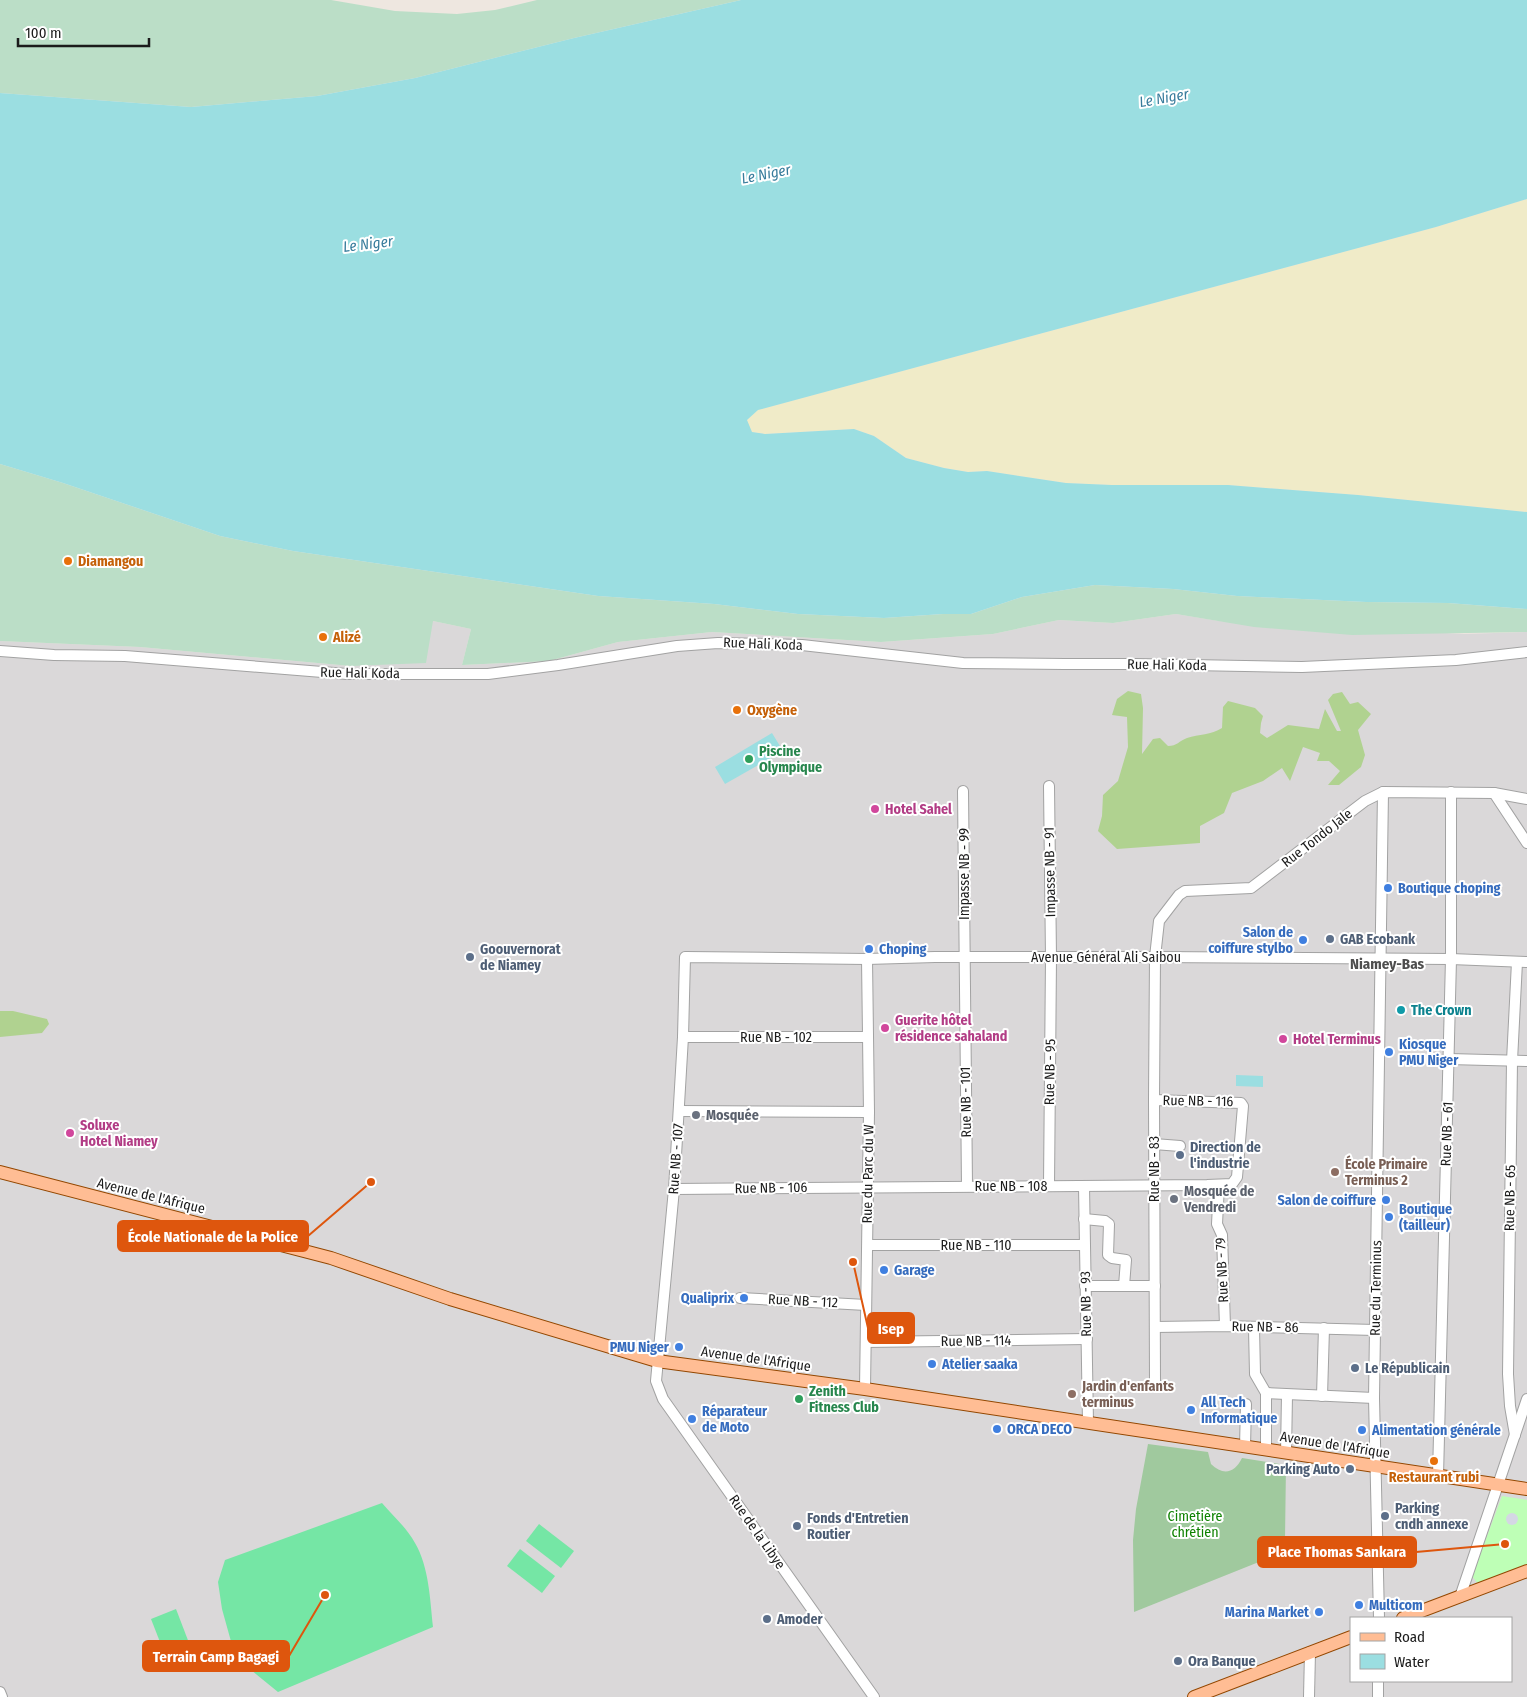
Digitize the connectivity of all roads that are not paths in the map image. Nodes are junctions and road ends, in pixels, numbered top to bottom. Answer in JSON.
{"nodes":[{"id":1,"x":0,"y":651,"type":"edge"},
{"id":2,"x":1527,"y":652,"type":"edge"},
{"id":3,"x":1049,"y":786,"type":"dead end"},
{"id":4,"x":963,"y":791,"type":"dead end"},
{"id":5,"x":1383,"y":792,"type":"junction"},
{"id":6,"x":1451,"y":792,"type":"junction"},
{"id":7,"x":1494,"y":793,"type":"junction"},
{"id":8,"x":1527,"y":799,"type":"edge"},
{"id":9,"x":1527,"y":843,"type":"edge"},
{"id":10,"x":1155,"y":957,"type":"junction"},
{"id":11,"x":685,"y":958,"type":"joint"},
{"id":12,"x":965,"y":958,"type":"junction"},
{"id":13,"x":1051,"y":958,"type":"junction"},
{"id":14,"x":1381,"y":958,"type":"junction"},
{"id":15,"x":867,"y":959,"type":"junction"},
{"id":16,"x":1451,"y":959,"type":"junction"},
{"id":17,"x":1522,"y":962,"type":"edge"},
{"id":18,"x":683,"y":1037,"type":"junction"},
{"id":19,"x":868,"y":1037,"type":"junction"},
{"id":20,"x":1449,"y":1059,"type":"junction"},
{"id":21,"x":1512,"y":1061,"type":"junction"},
{"id":22,"x":1527,"y":1061,"type":"edge"},
{"id":23,"x":1154,"y":1100,"type":"junction"},
{"id":24,"x":679,"y":1111,"type":"junction"},
{"id":25,"x":869,"y":1112,"type":"junction"},
{"id":26,"x":1154,"y":1144,"type":"junction"},
{"id":27,"x":1180,"y":1146,"type":"dead end"},
{"id":28,"x":0,"y":1172,"type":"edge"},
{"id":29,"x":1236,"y":1180,"type":"joint"},
{"id":30,"x":1219,"y":1184,"type":"junction"},
{"id":31,"x":1154,"y":1185,"type":"junction"},
{"id":32,"x":967,"y":1186,"type":"junction"},
{"id":33,"x":1049,"y":1186,"type":"junction"},
{"id":34,"x":1084,"y":1186,"type":"junction"},
{"id":35,"x":869,"y":1187,"type":"junction"},
{"id":36,"x":674,"y":1189,"type":"junction"},
{"id":37,"x":1084,"y":1219,"type":"junction"},
{"id":38,"x":868,"y":1245,"type":"junction"},
{"id":39,"x":1084,"y":1245,"type":"junction"},
{"id":40,"x":1085,"y":1286,"type":"junction"},
{"id":41,"x":1124,"y":1286,"type":"junction"},
{"id":42,"x":1154,"y":1286,"type":"junction"},
{"id":43,"x":740,"y":1298,"type":"dead end"},
{"id":44,"x":866,"y":1305,"type":"junction"},
{"id":45,"x":1225,"y":1326,"type":"junction"},
{"id":46,"x":1155,"y":1327,"type":"junction"},
{"id":47,"x":1254,"y":1328,"type":"junction"},
{"id":48,"x":1324,"y":1328,"type":"junction"},
{"id":49,"x":1375,"y":1330,"type":"junction"},
{"id":50,"x":1087,"y":1340,"type":"junction"},
{"id":51,"x":866,"y":1342,"type":"junction"},
{"id":52,"x":657,"y":1361,"type":"junction"},
{"id":53,"x":1155,"y":1382,"type":"dead end"},
{"id":54,"x":865,"y":1389,"type":"junction"},
{"id":55,"x":1266,"y":1393,"type":"junction"},
{"id":56,"x":1287,"y":1395,"type":"junction"},
{"id":57,"x":1322,"y":1396,"type":"junction"},
{"id":58,"x":1374,"y":1398,"type":"junction"},
{"id":59,"x":1527,"y":1399,"type":"edge"},
{"id":60,"x":1246,"y":1404,"type":"dead end"},
{"id":61,"x":1088,"y":1423,"type":"junction"},
{"id":62,"x":1515,"y":1434,"type":"junction"},
{"id":63,"x":1245,"y":1447,"type":"junction"},
{"id":64,"x":1266,"y":1450,"type":"junction"},
{"id":65,"x":1286,"y":1453,"type":"junction"},
{"id":66,"x":1376,"y":1467,"type":"junction"},
{"id":67,"x":1438,"y":1476,"type":"junction"},
{"id":68,"x":1499,"y":1484,"type":"junction"},
{"id":69,"x":1527,"y":1489,"type":"edge"},
{"id":70,"x":1527,"y":1571,"type":"edge"},
{"id":71,"x":1460,"y":1597,"type":"junction"},
{"id":72,"x":1379,"y":1617,"type":"edge"},
{"id":73,"x":1406,"y":1617,"type":"edge"},
{"id":74,"x":1350,"y":1637,"type":"edge"},
{"id":75,"x":1310,"y":1652,"type":"junction"},
{"id":76,"x":1378,"y":1682,"type":"edge"},
{"id":77,"x":0,"y":1692,"type":"edge"},
{"id":78,"x":2,"y":1697,"type":"edge"},
{"id":79,"x":874,"y":1697,"type":"edge"},
{"id":80,"x":1194,"y":1697,"type":"edge"},
{"id":81,"x":1309,"y":1697,"type":"edge"},
{"id":82,"x":1378,"y":1697,"type":"edge"}],
"edges":[{"from":1,"to":2,"type":"street","name":"Rue Hali Koda"},
{"from":3,"to":13,"type":"street","name":"Impasse NB - 91"},
{"from":4,"to":12,"type":"street","name":"Impasse NB - 99"},
{"from":5,"to":6,"type":"street","name":"Rue Tondo Jale"},
{"from":5,"to":10,"type":"street","name":"Rue Tondo Jale"},
{"from":5,"to":14,"type":"street","name":"Rue du Terminus"},
{"from":6,"to":7,"type":"street","name":"Rue Tondo Jale"},
{"from":6,"to":16,"type":"street","name":"Rue NB - 61"},
{"from":7,"to":8,"type":"street","name":"Rue Tondo Jale"},
{"from":7,"to":9,"type":"street"},
{"from":10,"to":13,"type":"street","name":"Avenue Général Ali Saibou"},
{"from":10,"to":14,"type":"street","name":"Avenue Général Ali Saibou"},
{"from":10,"to":23,"type":"street","name":"Rue NB - 83"},
{"from":11,"to":15,"type":"street","name":"Avenue Général Ali Saibou"},
{"from":11,"to":18,"type":"street","name":"Rue NB - 107"},
{"from":12,"to":13,"type":"street","name":"Avenue Général Ali Saibou"},
{"from":12,"to":15,"type":"street","name":"Avenue Général Ali Saibou"},
{"from":12,"to":32,"type":"street","name":"Rue NB - 101"},
{"from":13,"to":33,"type":"street","name":"Rue NB - 95"},
{"from":14,"to":16,"type":"street","name":"Avenue Général Ali Saibou"},
{"from":14,"to":49,"type":"street","name":"Rue du Terminus"},
{"from":15,"to":19,"type":"street","name":"Rue du Parc du W"},
{"from":16,"to":17,"type":"street","name":"Avenue Général Ali Saibou"},
{"from":16,"to":20,"type":"street","name":"Rue NB - 61"},
{"from":17,"to":21,"type":"street","name":"Rue NB - 65"},
{"from":18,"to":19,"type":"street","name":"Rue NB - 102"},
{"from":18,"to":24,"type":"street","name":"Rue NB - 107"},
{"from":19,"to":25,"type":"street","name":"Rue du Parc du W"},
{"from":20,"to":21,"type":"street"},
{"from":20,"to":67,"type":"street","name":"Rue NB - 61"},
{"from":21,"to":22,"type":"street"},
{"from":21,"to":62,"type":"street","name":"Rue NB - 65"},
{"from":23,"to":26,"type":"street","name":"Rue NB - 83"},
{"from":23,"to":29,"type":"street","name":"Rue NB - 116"},
{"from":24,"to":25,"type":"street"},
{"from":24,"to":36,"type":"street","name":"Rue NB - 107"},
{"from":25,"to":35,"type":"street","name":"Rue du Parc du W"},
{"from":26,"to":27,"type":"street"},
{"from":26,"to":31,"type":"street","name":"Rue NB - 83"},
{"from":28,"to":52,"type":"main road","name":"Avenue de l'Afrique"},
{"from":29,"to":30,"type":"street","name":"Rue NB - 108"},
{"from":30,"to":31,"type":"street","name":"Rue NB - 108"},
{"from":30,"to":45,"type":"street","name":"Rue NB - 79"},
{"from":31,"to":34,"type":"street","name":"Rue NB - 108"},
{"from":31,"to":42,"type":"street","name":"Rue NB - 83"},
{"from":32,"to":33,"type":"street","name":"Rue NB - 108"},
{"from":32,"to":35,"type":"street","name":"Rue NB - 108"},
{"from":33,"to":34,"type":"street","name":"Rue NB - 108"},
{"from":34,"to":37,"type":"street","name":"Rue NB - 93"},
{"from":35,"to":36,"type":"street","name":"Rue NB - 106"},
{"from":35,"to":38,"type":"street","name":"Rue du Parc du W"},
{"from":36,"to":52,"type":"street","name":"Rue NB - 107"},
{"from":37,"to":39,"type":"street","name":"Rue NB - 93"},
{"from":37,"to":41,"type":"street"},
{"from":38,"to":39,"type":"street","name":"Rue NB - 110"},
{"from":38,"to":44,"type":"street","name":"Rue du Parc du W"},
{"from":39,"to":40,"type":"street","name":"Rue NB - 93"},
{"from":40,"to":41,"type":"street"},
{"from":40,"to":50,"type":"street","name":"Rue NB - 93"},
{"from":41,"to":42,"type":"street"},
{"from":42,"to":46,"type":"street","name":"Rue NB - 83"},
{"from":43,"to":44,"type":"street","name":"Rue NB - 112"},
{"from":44,"to":51,"type":"street","name":"Rue du Parc du W"},
{"from":45,"to":46,"type":"street","name":"Rue NB - 86"},
{"from":45,"to":47,"type":"street","name":"Rue NB - 86"},
{"from":46,"to":53,"type":"street","name":"Rue NB - 83"},
{"from":47,"to":48,"type":"street","name":"Rue NB - 86"},
{"from":47,"to":55,"type":"street"},
{"from":48,"to":49,"type":"street","name":"Rue NB - 86"},
{"from":48,"to":57,"type":"street"},
{"from":49,"to":58,"type":"street","name":"Rue du Terminus"},
{"from":50,"to":51,"type":"street","name":"Rue NB - 114"},
{"from":50,"to":61,"type":"street","name":"Rue NB - 93"},
{"from":51,"to":54,"type":"street","name":"Rue du Parc du W"},
{"from":52,"to":54,"type":"main road","name":"Avenue de l'Afrique"},
{"from":52,"to":79,"type":"street","name":"Rue de la Libye"},
{"from":54,"to":61,"type":"main road","name":"Avenue de l'Afrique"},
{"from":55,"to":56,"type":"street"},
{"from":55,"to":64,"type":"street"},
{"from":56,"to":57,"type":"street"},
{"from":56,"to":65,"type":"street"},
{"from":57,"to":58,"type":"street"},
{"from":58,"to":66,"type":"street","name":"Rue du Terminus"},
{"from":59,"to":62,"type":"street"},
{"from":60,"to":63,"type":"street"},
{"from":61,"to":63,"type":"main road","name":"Avenue de l'Afrique"},
{"from":62,"to":68,"type":"street"},
{"from":63,"to":64,"type":"main road","name":"Avenue de l'Afrique"},
{"from":64,"to":65,"type":"main road","name":"Avenue de l'Afrique"},
{"from":65,"to":66,"type":"main road","name":"Avenue de l'Afrique"},
{"from":66,"to":67,"type":"main road","name":"Avenue de l'Afrique"},
{"from":66,"to":72,"type":"street","name":"Rue du Terminus"},
{"from":67,"to":68,"type":"main road","name":"Avenue de l'Afrique"},
{"from":68,"to":69,"type":"main road","name":"Avenue de l'Afrique"},
{"from":68,"to":71,"type":"street"},
{"from":70,"to":71,"type":"main road"},
{"from":71,"to":73,"type":"main road"},
{"from":74,"to":75,"type":"main road"},
{"from":75,"to":80,"type":"main road"},
{"from":75,"to":81,"type":"street"},
{"from":76,"to":82,"type":"street"},
{"from":77,"to":78,"type":"street"}]}
